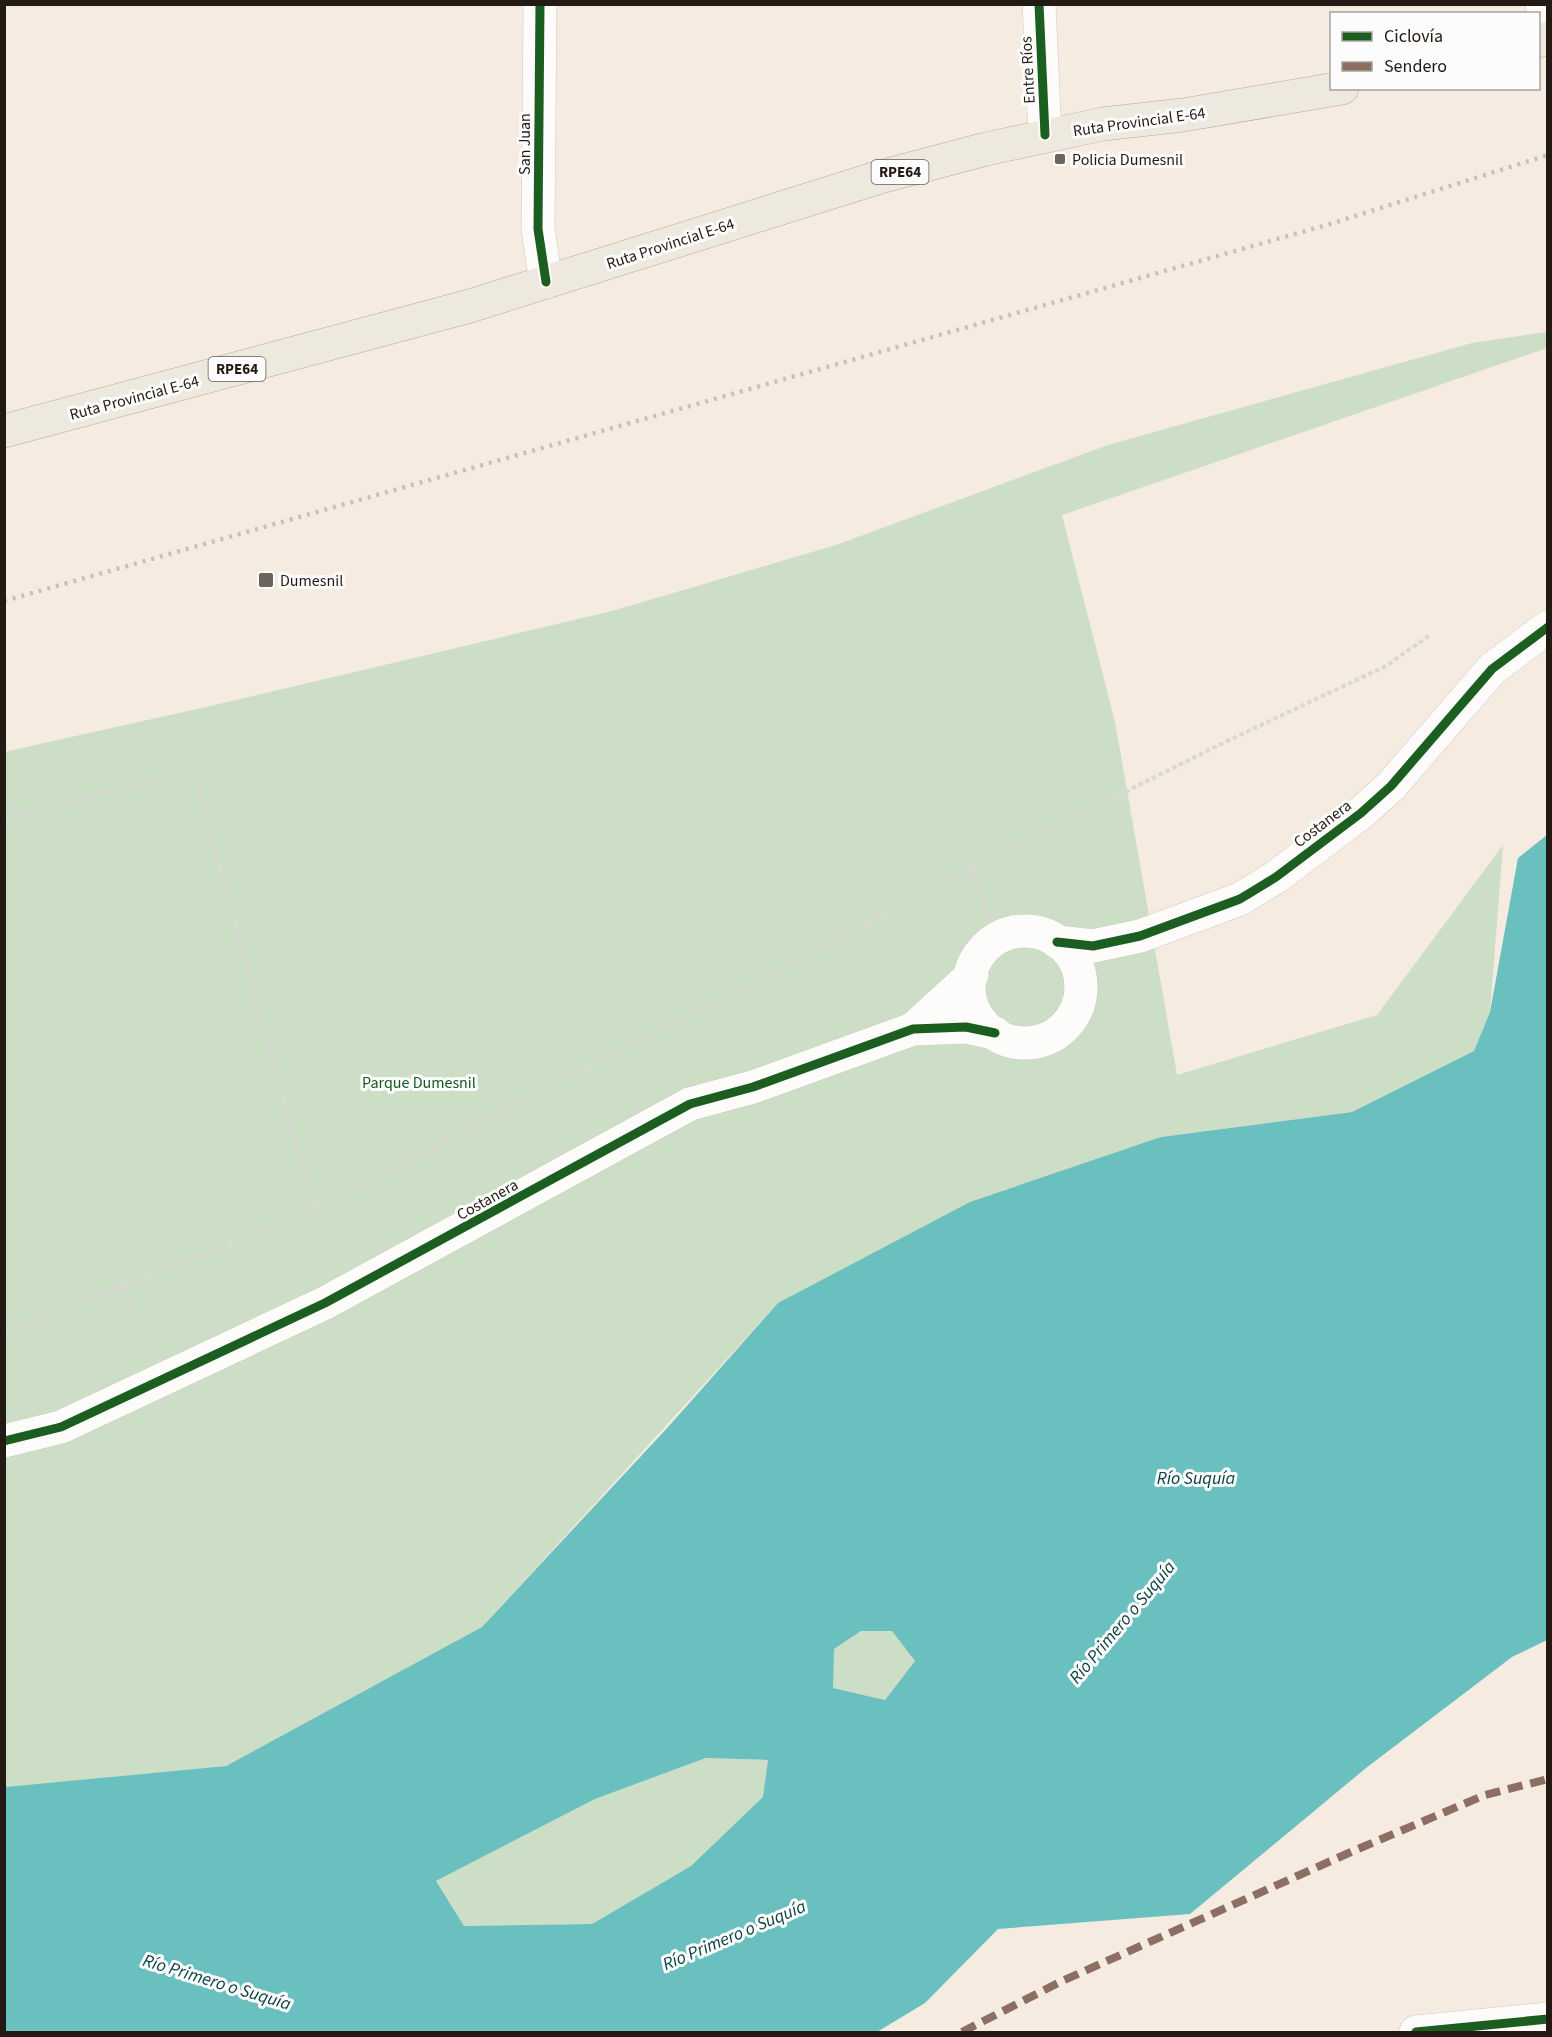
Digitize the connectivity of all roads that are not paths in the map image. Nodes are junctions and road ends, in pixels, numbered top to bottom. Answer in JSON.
{"nodes":[{"id":1,"x":540,"y":4,"type":"edge"},
{"id":2,"x":1039,"y":4,"type":"edge"},
{"id":3,"x":1542,"y":4,"type":"edge"},
{"id":4,"x":1548,"y":26,"type":"edge"},
{"id":5,"x":1332,"y":90,"type":"edge"},
{"id":6,"x":1045,"y":135,"type":"junction"},
{"id":7,"x":546,"y":282,"type":"junction"},
{"id":8,"x":4,"y":431,"type":"edge"},
{"id":9,"x":1548,"y":627,"type":"edge"},
{"id":10,"x":1140,"y":936,"type":"junction"},
{"id":11,"x":1058,"y":942,"type":"junction"},
{"id":12,"x":972,"y":975,"type":"junction"},
{"id":13,"x":1081,"y":994,"type":"junction"},
{"id":14,"x":913,"y":1029,"type":"junction"},
{"id":15,"x":995,"y":1034,"type":"junction"},
{"id":16,"x":4,"y":1441,"type":"edge"},
{"id":17,"x":1548,"y":2019,"type":"edge"},
{"id":18,"x":1416,"y":2032,"type":"edge"}],
"edges":[{"from":1,"to":7,"type":"street","name":"San Juan"},
{"from":2,"to":6,"type":"street","name":"Entre Ríos"},
{"from":3,"to":4,"type":"street"},
{"from":5,"to":6,"type":"main road","name":"Ruta Provincial E-64","number":"RPE64"},
{"from":6,"to":7,"type":"main road","name":"Ruta Provincial E-64","number":"RPE64"},
{"from":7,"to":8,"type":"main road","name":"Ruta Provincial E-64","number":"RPE64"},
{"from":9,"to":10,"type":"street","name":"Costanera"},
{"from":10,"to":11,"type":"street","name":"Costanera"},
{"from":10,"to":13,"type":"street","name":"Costanera"},
{"from":11,"to":12,"type":"street","name":"Costanera"},
{"from":11,"to":13,"type":"street"},
{"from":12,"to":14,"type":"street","name":"Costanera"},
{"from":12,"to":15,"type":"street","name":"Costanera"},
{"from":13,"to":15,"type":"street","name":"Costanera"},
{"from":14,"to":15,"type":"street","name":"Costanera"},
{"from":14,"to":16,"type":"street","name":"Costanera"},
{"from":17,"to":18,"type":"street"}]}
